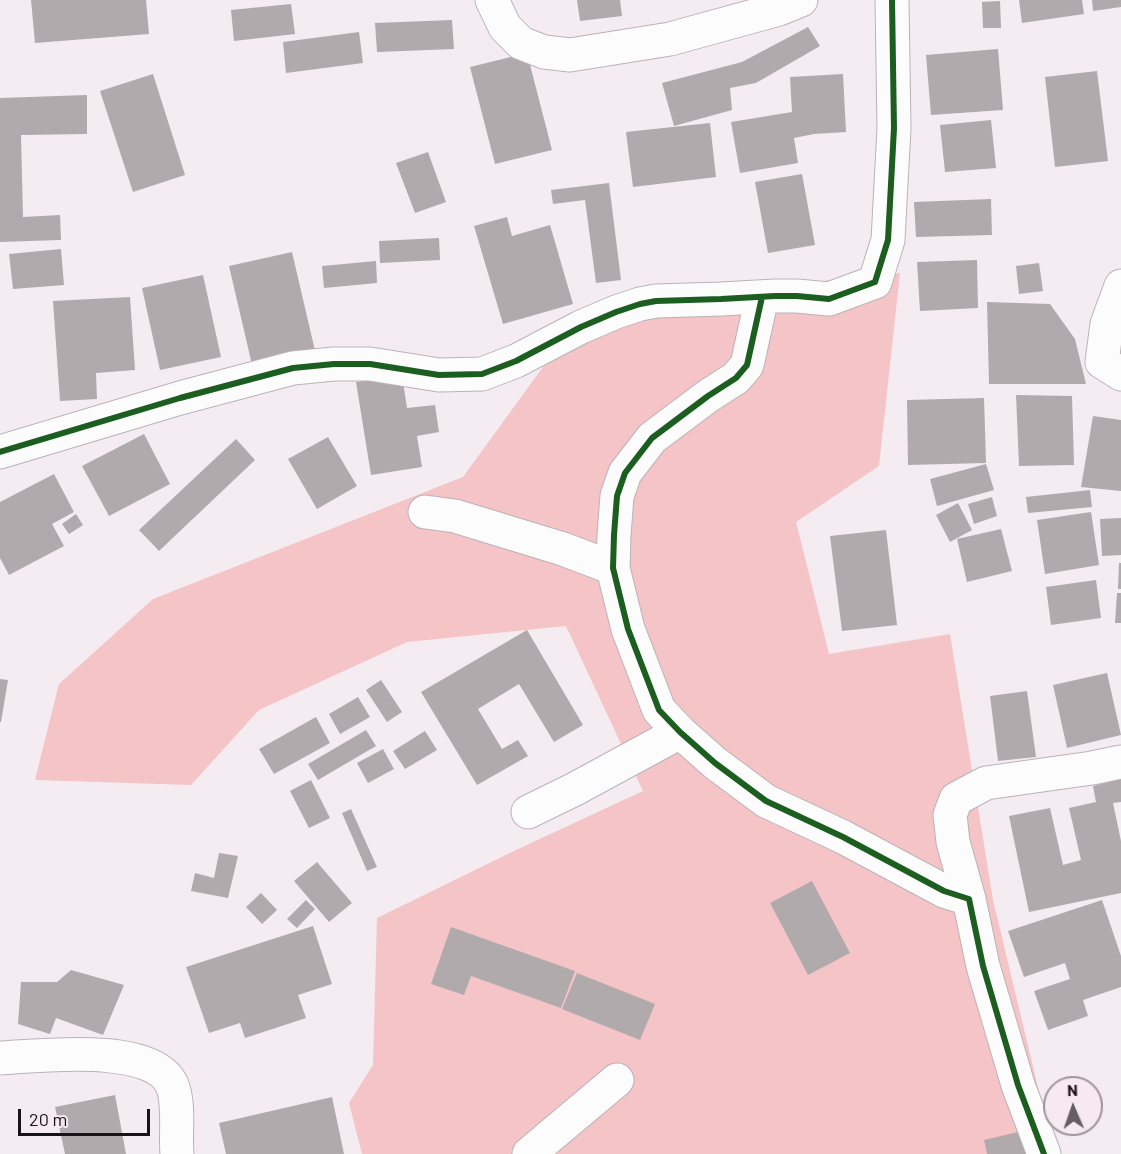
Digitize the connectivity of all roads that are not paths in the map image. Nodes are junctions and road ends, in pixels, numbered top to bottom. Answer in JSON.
{"nodes":[{"id":1,"x":492,"y":0,"type":"edge"},
{"id":2,"x":801,"y":0,"type":"edge"},
{"id":3,"x":892,"y":0,"type":"edge"},
{"id":4,"x":1121,"y":286,"type":"edge"},
{"id":5,"x":762,"y":297,"type":"junction"},
{"id":6,"x":1121,"y":374,"type":"edge"},
{"id":7,"x":0,"y":452,"type":"edge"},
{"id":8,"x":425,"y":512,"type":"dead end"},
{"id":9,"x":613,"y":568,"type":"junction"},
{"id":10,"x":680,"y":732,"type":"junction"},
{"id":11,"x":1121,"y":762,"type":"edge"},
{"id":12,"x":528,"y":812,"type":"dead end"},
{"id":13,"x":969,"y":899,"type":"junction"},
{"id":14,"x":0,"y":1058,"type":"edge"},
{"id":15,"x":617,"y":1080,"type":"dead end"},
{"id":16,"x":177,"y":1154,"type":"edge"},
{"id":17,"x":529,"y":1154,"type":"edge"},
{"id":18,"x":1044,"y":1154,"type":"edge"}],
"edges":[{"from":1,"to":2,"type":"street"},
{"from":3,"to":5,"type":"street"},
{"from":4,"to":6,"type":"street"},
{"from":5,"to":7,"type":"street"},
{"from":5,"to":9,"type":"street"},
{"from":8,"to":9,"type":"street"},
{"from":9,"to":10,"type":"street"},
{"from":10,"to":12,"type":"street"},
{"from":10,"to":13,"type":"street"},
{"from":11,"to":13,"type":"street"},
{"from":13,"to":18,"type":"street"},
{"from":14,"to":16,"type":"street"},
{"from":15,"to":17,"type":"street"}]}
